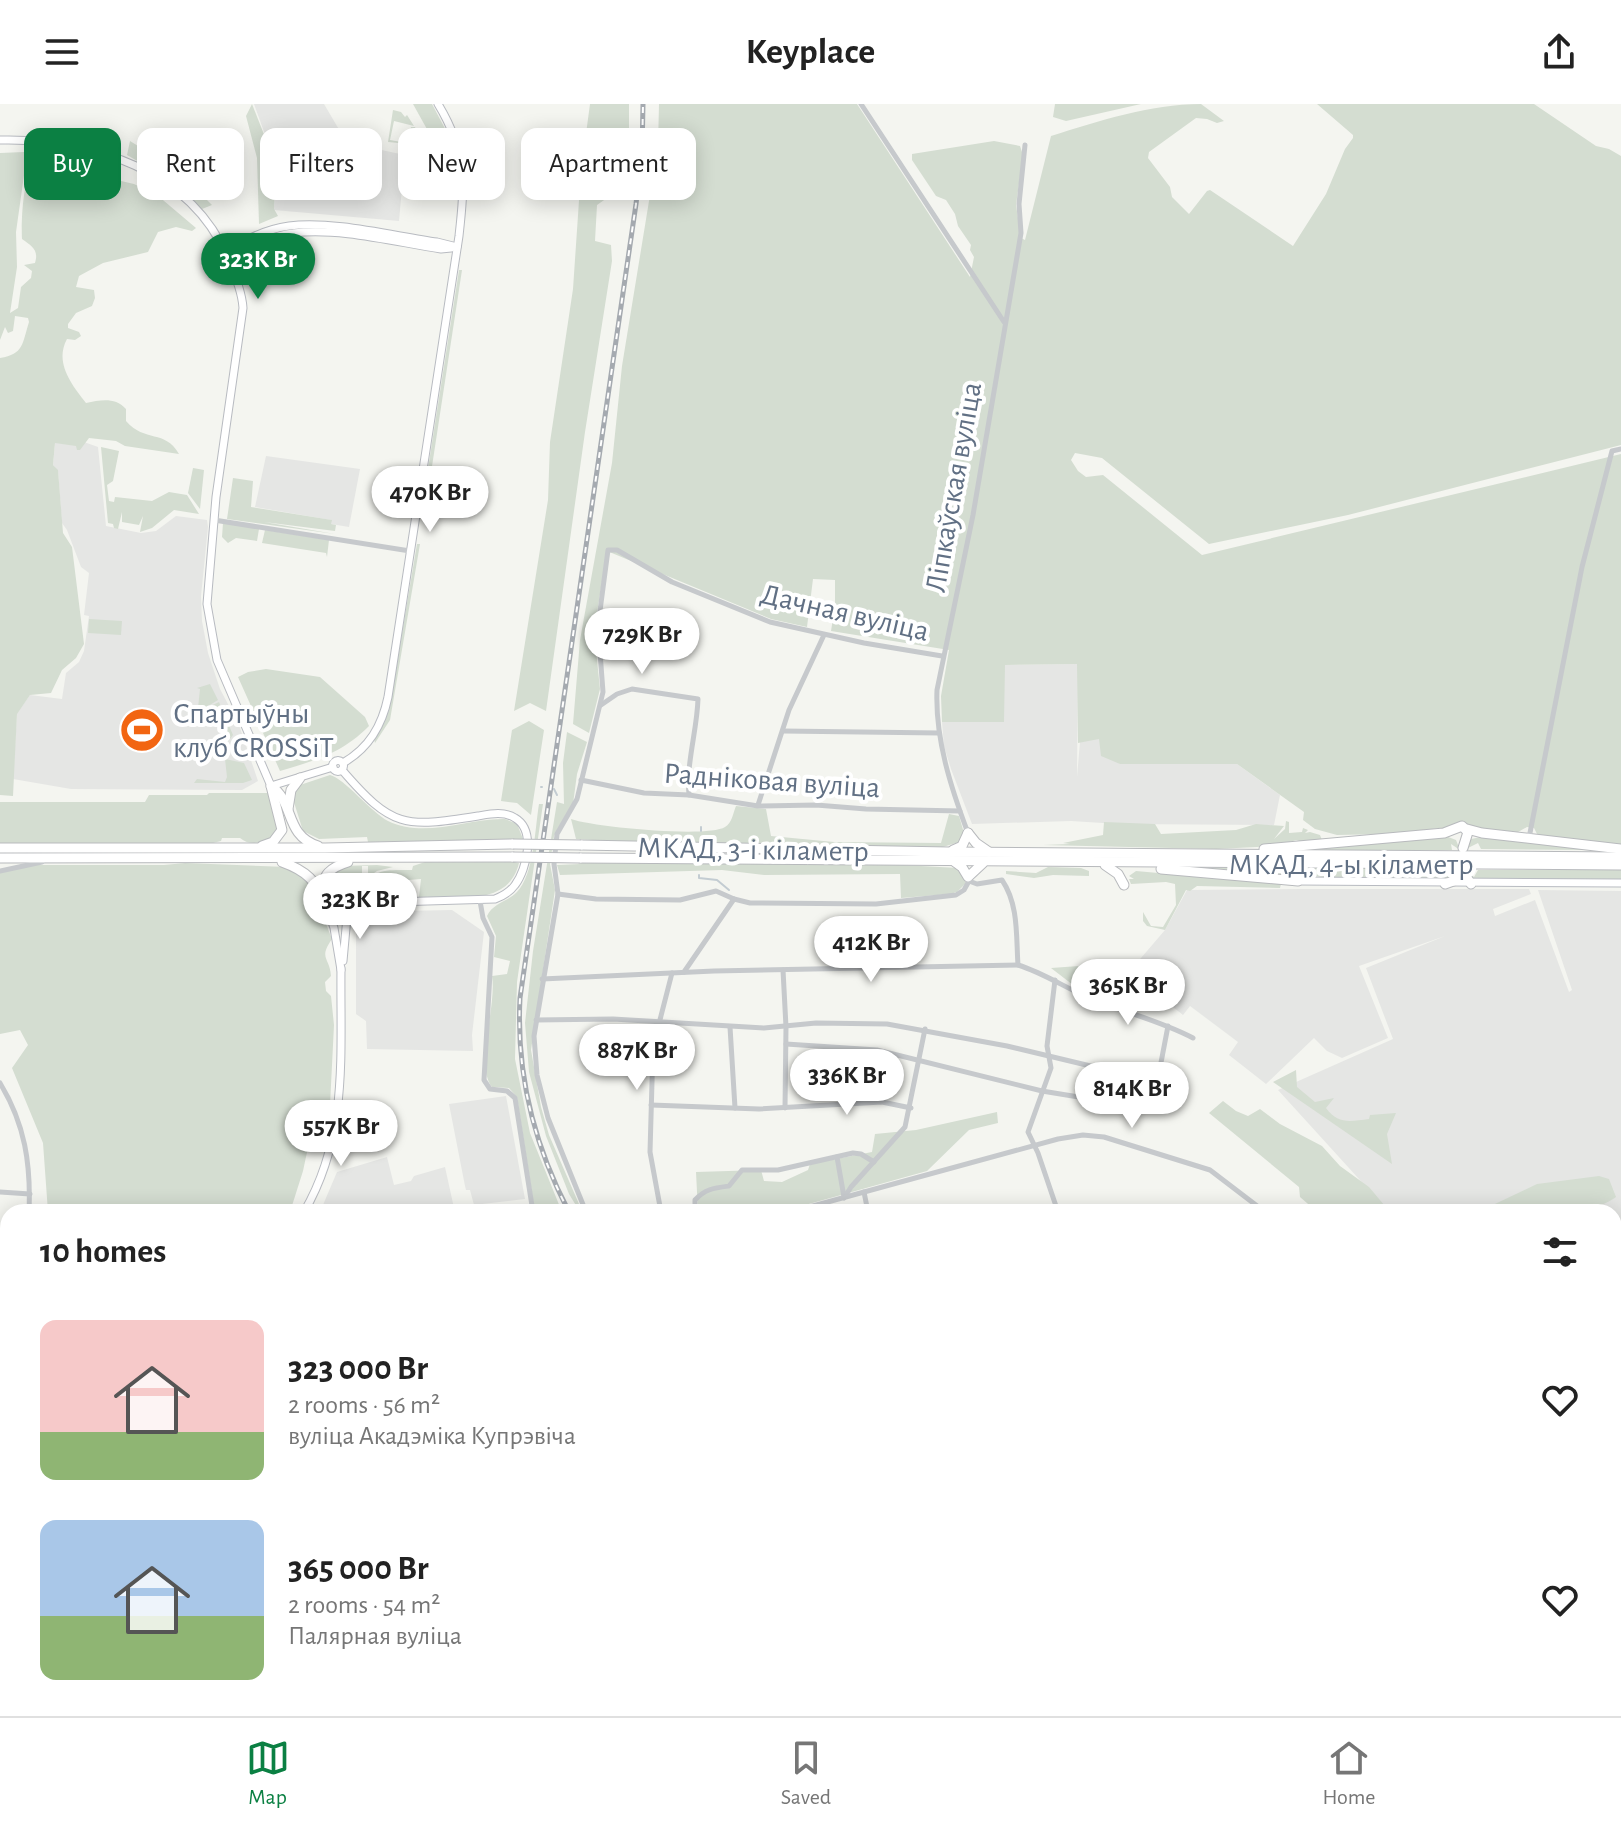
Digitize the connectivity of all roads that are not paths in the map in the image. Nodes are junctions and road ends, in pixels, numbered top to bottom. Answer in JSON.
{"nodes":[{"id":1,"x":438,"y":104,"type":"edge"},
{"id":2,"x":861,"y":104,"type":"edge"},
{"id":3,"x":0,"y":140,"type":"edge"},
{"id":4,"x":1025,"y":145,"type":"dead end"},
{"id":5,"x":457,"y":247,"type":"junction"},
{"id":6,"x":226,"y":252,"type":"junction"},
{"id":7,"x":1004,"y":322,"type":"junction"},
{"id":8,"x":1621,"y":449,"type":"edge"},
{"id":9,"x":214,"y":520,"type":"junction"},
{"id":10,"x":411,"y":551,"type":"junction"},
{"id":11,"x":824,"y":635,"type":"junction"},
{"id":12,"x":942,"y":656,"type":"junction"},
{"id":13,"x":600,"y":706,"type":"junction"},
{"id":14,"x":783,"y":731,"type":"junction"},
{"id":15,"x":939,"y":733,"type":"junction"},
{"id":16,"x":339,"y":767,"type":"junction"},
{"id":17,"x":300,"y":778,"type":"junction"},
{"id":18,"x":581,"y":780,"type":"junction"},
{"id":19,"x":271,"y":786,"type":"junction"},
{"id":20,"x":689,"y":795,"type":"junction"},
{"id":21,"x":758,"y":806,"type":"junction"},
{"id":22,"x":960,"y":811,"type":"junction"},
{"id":23,"x":288,"y":812,"type":"junction"},
{"id":24,"x":968,"y":833,"type":"junction"},
{"id":25,"x":1529,"y":838,"type":"junction"},
{"id":26,"x":0,"y":848,"type":"edge"},
{"id":27,"x":249,"y":848,"type":"junction"},
{"id":28,"x":325,"y":848,"type":"junction"},
{"id":29,"x":1621,"y":849,"type":"edge"},
{"id":30,"x":424,"y":852,"type":"junction"},
{"id":31,"x":1229,"y":854,"type":"junction"},
{"id":32,"x":950,"y":856,"type":"junction"},
{"id":33,"x":988,"y":857,"type":"junction"},
{"id":34,"x":1621,"y":857,"type":"edge"},
{"id":35,"x":0,"y":858,"type":"edge"},
{"id":36,"x":1082,"y":858,"type":"junction"},
{"id":37,"x":59,"y":859,"type":"junction"},
{"id":38,"x":275,"y":859,"type":"junction"},
{"id":39,"x":357,"y":859,"type":"junction"},
{"id":40,"x":1447,"y":860,"type":"junction"},
{"id":41,"x":1482,"y":860,"type":"junction"},
{"id":42,"x":1102,"y":863,"type":"junction"},
{"id":43,"x":1138,"y":863,"type":"junction"},
{"id":44,"x":1621,"y":865,"type":"edge"},
{"id":45,"x":0,"y":871,"type":"edge"},
{"id":46,"x":968,"y":879,"type":"junction"},
{"id":47,"x":1298,"y":881,"type":"joint"},
{"id":48,"x":1621,"y":883,"type":"edge"},
{"id":49,"x":1445,"y":884,"type":"junction"},
{"id":50,"x":1467,"y":884,"type":"junction"},
{"id":51,"x":558,"y":894,"type":"junction"},
{"id":52,"x":734,"y":899,"type":"junction"},
{"id":53,"x":480,"y":901,"type":"junction"},
{"id":54,"x":356,"y":903,"type":"junction"},
{"id":55,"x":328,"y":904,"type":"junction"},
{"id":56,"x":1018,"y":965,"type":"junction"},
{"id":57,"x":342,"y":968,"type":"junction"},
{"id":58,"x":783,"y":970,"type":"junction"},
{"id":59,"x":684,"y":972,"type":"junction"},
{"id":60,"x":672,"y":973,"type":"junction"},
{"id":61,"x":542,"y":979,"type":"junction"},
{"id":62,"x":1055,"y":980,"type":"junction"},
{"id":63,"x":536,"y":1020,"type":"junction"},
{"id":64,"x":660,"y":1024,"type":"junction"},
{"id":65,"x":1168,"y":1026,"type":"junction"},
{"id":66,"x":730,"y":1027,"type":"junction"},
{"id":67,"x":786,"y":1027,"type":"junction"},
{"id":68,"x":925,"y":1029,"type":"junction"},
{"id":69,"x":1193,"y":1038,"type":"dead end"},
{"id":70,"x":786,"y":1044,"type":"junction"},
{"id":71,"x":1050,"y":1056,"type":"junction"},
{"id":72,"x":920,"y":1061,"type":"junction"},
{"id":73,"x":0,"y":1083,"type":"edge"},
{"id":74,"x":1042,"y":1091,"type":"junction"},
{"id":75,"x":1109,"y":1102,"type":"dead end"},
{"id":76,"x":651,"y":1105,"type":"junction"},
{"id":77,"x":735,"y":1108,"type":"junction"},
{"id":78,"x":785,"y":1108,"type":"junction"},
{"id":79,"x":911,"y":1108,"type":"junction"},
{"id":80,"x":1034,"y":1147,"type":"junction"},
{"id":81,"x":837,"y":1157,"type":"junction"},
{"id":82,"x":874,"y":1162,"type":"junction"},
{"id":83,"x":0,"y":1192,"type":"edge"},
{"id":84,"x":864,"y":1192,"type":"junction"},
{"id":85,"x":30,"y":1194,"type":"junction"},
{"id":86,"x":844,"y":1198,"type":"junction"},
{"id":87,"x":29,"y":1204,"type":"edge"},
{"id":88,"x":308,"y":1204,"type":"edge"},
{"id":89,"x":532,"y":1204,"type":"edge"},
{"id":90,"x":583,"y":1204,"type":"edge"},
{"id":91,"x":659,"y":1204,"type":"edge"},
{"id":92,"x":695,"y":1204,"type":"edge"},
{"id":93,"x":821,"y":1204,"type":"edge"},
{"id":94,"x":866,"y":1204,"type":"edge"},
{"id":95,"x":1055,"y":1204,"type":"edge"},
{"id":96,"x":1255,"y":1204,"type":"edge"}],
"edges":[{"from":1,"to":5,"type":"main road"},
{"from":2,"to":7,"type":"street"},
{"from":3,"to":6,"type":"main road"},
{"from":4,"to":7,"type":"street","name":"Ліпкаўская вуліца"},
{"from":5,"to":6,"type":"main road"},
{"from":5,"to":10,"type":"main road"},
{"from":6,"to":9,"type":"main road"},
{"from":7,"to":12,"type":"street","name":"Ліпкаўская вуліца"},
{"from":8,"to":25,"type":"street"},
{"from":9,"to":10,"type":"street"},
{"from":9,"to":19,"type":"main road"},
{"from":10,"to":16,"type":"main road"},
{"from":11,"to":12,"type":"street","name":"Дачная вуліца"},
{"from":11,"to":13,"type":"street","name":"Дачная вуліца"},
{"from":11,"to":14,"type":"street"},
{"from":12,"to":15,"type":"street","name":"Ліпкаўская вуліца"},
{"from":13,"to":18,"type":"street"},
{"from":13,"to":20,"type":"street"},
{"from":14,"to":15,"type":"street"},
{"from":14,"to":21,"type":"street"},
{"from":15,"to":22,"type":"street","name":"Ліпкаўская вуліца"},
{"from":16,"to":17,"type":"main road"},
{"from":16,"to":53,"type":"main road"},
{"from":17,"to":19,"type":"main road"},
{"from":17,"to":23,"type":"highway"},
{"from":18,"to":20,"type":"street","name":"Радніковая вуліца"},
{"from":18,"to":51,"type":"street"},
{"from":19,"to":23,"type":"highway"},
{"from":19,"to":27,"type":"highway"},
{"from":20,"to":21,"type":"street","name":"Радніковая вуліца"},
{"from":21,"to":22,"type":"street","name":"Радніковая вуліца"},
{"from":22,"to":24,"type":"street","name":"Ліпкаўская вуліца"},
{"from":23,"to":28,"type":"highway"},
{"from":24,"to":32,"type":"highway"},
{"from":24,"to":33,"type":"highway"},
{"from":25,"to":29,"type":"highway"},
{"from":25,"to":31,"type":"highway"},
{"from":26,"to":27,"type":"highway"},
{"from":27,"to":28,"type":"highway"},
{"from":28,"to":30,"type":"highway"},
{"from":30,"to":32,"type":"highway","name":"МКАД, 3-і кіламетр","bridge":true},
{"from":30,"to":32,"type":"highway","name":"МКАД, 3-і кіламетр","bridge":true},
{"from":30,"to":39,"type":"highway"},
{"from":31,"to":36,"type":"highway","name":"МКАД, 4-ы кіламетр"},
{"from":31,"to":40,"type":"highway","name":"МКАД, 4-ы кіламетр"},
{"from":32,"to":33,"type":"highway","name":"МКАД, 3-і кіламетр"},
{"from":32,"to":46,"type":"highway"},
{"from":33,"to":36,"type":"highway","name":"МКАД, 3-і кіламетр"},
{"from":33,"to":46,"type":"highway"},
{"from":34,"to":41,"type":"highway","name":"МКАД, 4-ы кіламетр"},
{"from":35,"to":37,"type":"highway"},
{"from":36,"to":42,"type":"highway","name":"МКАД, 4-ы кіламетр"},
{"from":37,"to":38,"type":"highway"},
{"from":37,"to":45,"type":"street"},
{"from":38,"to":39,"type":"highway"},
{"from":38,"to":55,"type":"highway"},
{"from":39,"to":55,"type":"highway"},
{"from":40,"to":41,"type":"highway","name":"МКАД, 4-ы кіламетр"},
{"from":40,"to":43,"type":"highway","name":"МКАД, 4-ы кіламетр"},
{"from":41,"to":44,"type":"highway","name":"МКАД, 4-ы кіламетр"},
{"from":42,"to":43,"type":"highway","name":"МКАД, 4-ы кіламетр"},
{"from":42,"to":43,"type":"highway"},
{"from":43,"to":47,"type":"highway"},
{"from":46,"to":52,"type":"street"},
{"from":46,"to":56,"type":"street"},
{"from":47,"to":49,"type":"main road"},
{"from":48,"to":50,"type":"main road"},
{"from":49,"to":50,"type":"main road"},
{"from":49,"to":50,"type":"highway"},
{"from":51,"to":52,"type":"street"},
{"from":51,"to":61,"type":"street"},
{"from":52,"to":59,"type":"street"},
{"from":53,"to":54,"type":"main road"},
{"from":53,"to":89,"type":"street"},
{"from":54,"to":55,"type":"main road"},
{"from":54,"to":57,"type":"main road"},
{"from":55,"to":57,"type":"main road"},
{"from":56,"to":58,"type":"street"},
{"from":56,"to":62,"type":"street"},
{"from":57,"to":88,"type":"main road"},
{"from":58,"to":59,"type":"street"},
{"from":58,"to":67,"type":"street"},
{"from":59,"to":60,"type":"street"},
{"from":60,"to":61,"type":"street"},
{"from":60,"to":64,"type":"street"},
{"from":61,"to":63,"type":"street"},
{"from":62,"to":65,"type":"street"},
{"from":62,"to":71,"type":"street"},
{"from":63,"to":64,"type":"street"},
{"from":63,"to":90,"type":"street"},
{"from":64,"to":66,"type":"street"},
{"from":64,"to":76,"type":"street"},
{"from":65,"to":69,"type":"street"},
{"from":65,"to":71,"type":"street"},
{"from":66,"to":67,"type":"street"},
{"from":66,"to":77,"type":"street"},
{"from":67,"to":68,"type":"street"},
{"from":67,"to":70,"type":"street"},
{"from":68,"to":71,"type":"street"},
{"from":68,"to":72,"type":"street"},
{"from":70,"to":72,"type":"street"},
{"from":70,"to":78,"type":"street"},
{"from":71,"to":74,"type":"street"},
{"from":72,"to":74,"type":"street"},
{"from":72,"to":79,"type":"street"},
{"from":73,"to":85,"type":"street"},
{"from":74,"to":75,"type":"street"},
{"from":74,"to":80,"type":"street"},
{"from":76,"to":77,"type":"street"},
{"from":76,"to":91,"type":"street"},
{"from":77,"to":78,"type":"street"},
{"from":78,"to":79,"type":"street"},
{"from":79,"to":82,"type":"street"},
{"from":80,"to":84,"type":"street"},
{"from":80,"to":95,"type":"street"},
{"from":80,"to":96,"type":"street"},
{"from":81,"to":82,"type":"street"},
{"from":81,"to":86,"type":"street"},
{"from":81,"to":92,"type":"street"},
{"from":82,"to":86,"type":"street"},
{"from":83,"to":85,"type":"street"},
{"from":84,"to":86,"type":"street"},
{"from":84,"to":94,"type":"street"},
{"from":85,"to":87,"type":"street"},
{"from":86,"to":93,"type":"street"}]}
